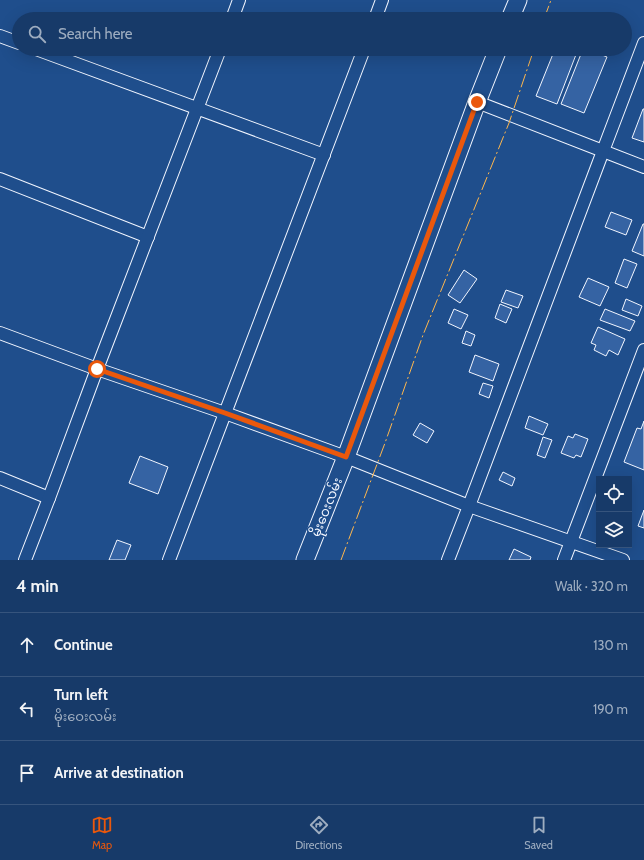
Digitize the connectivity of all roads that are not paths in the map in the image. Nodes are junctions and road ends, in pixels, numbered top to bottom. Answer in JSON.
{"nodes":[{"id":1,"x":239,"y":0,"type":"edge"},
{"id":2,"x":382,"y":0,"type":"edge"},
{"id":3,"x":518,"y":0,"type":"edge"},
{"id":4,"x":235,"y":12,"type":"edge"},
{"id":5,"x":378,"y":12,"type":"edge"},
{"id":6,"x":513,"y":12,"type":"edge"},
{"id":7,"x":0,"y":36,"type":"edge"},
{"id":8,"x":12,"y":40,"type":"edge"},
{"id":9,"x":644,"y":43,"type":"edge"},
{"id":10,"x":55,"y":56,"type":"edge"},
{"id":11,"x":217,"y":56,"type":"edge"},
{"id":12,"x":361,"y":56,"type":"edge"},
{"id":13,"x":495,"y":56,"type":"edge"},
{"id":14,"x":477,"y":102,"type":"junction"},
{"id":15,"x":197,"y":108,"type":"junction"},
{"id":16,"x":603,"y":151,"type":"junction"},
{"id":17,"x":324,"y":155,"type":"junction"},
{"id":18,"x":644,"y":167,"type":"edge"},
{"id":19,"x":0,"y":178,"type":"edge"},
{"id":20,"x":148,"y":237,"type":"junction"},
{"id":21,"x":0,"y":333,"type":"edge"},
{"id":22,"x":644,"y":350,"type":"edge"},
{"id":23,"x":97,"y":369,"type":"junction"},
{"id":24,"x":225,"y":413,"type":"junction"},
{"id":25,"x":346,"y":457,"type":"junction"},
{"id":26,"x":0,"y":478,"type":"edge"},
{"id":27,"x":49,"y":498,"type":"junction"},
{"id":28,"x":469,"y":506,"type":"junction"},
{"id":29,"x":571,"y":541,"type":"junction"},
{"id":30,"x":25,"y":560,"type":"edge"},
{"id":31,"x":169,"y":560,"type":"edge"},
{"id":32,"x":305,"y":560,"type":"edge"},
{"id":33,"x":448,"y":560,"type":"edge"},
{"id":34,"x":564,"y":560,"type":"edge"},
{"id":35,"x":624,"y":560,"type":"edge"}],
"edges":[{"from":1,"to":4,"type":"street"},
{"from":2,"to":5,"type":"street"},
{"from":3,"to":6,"type":"street"},
{"from":7,"to":8,"type":"street"},
{"from":9,"to":16,"type":"street"},
{"from":10,"to":15,"type":"street"},
{"from":11,"to":15,"type":"street"},
{"from":12,"to":17,"type":"street"},
{"from":13,"to":14,"type":"street","name":"မိုးဝေးလမ်း"},
{"from":14,"to":16,"type":"street"},
{"from":14,"to":25,"type":"street","name":"မိုးဝေးလမ်း"},
{"from":15,"to":17,"type":"street"},
{"from":15,"to":20,"type":"street"},
{"from":16,"to":18,"type":"street"},
{"from":16,"to":28,"type":"street"},
{"from":17,"to":24,"type":"street"},
{"from":19,"to":20,"type":"street"},
{"from":20,"to":23,"type":"street"},
{"from":21,"to":23,"type":"street"},
{"from":22,"to":29,"type":"street"},
{"from":23,"to":24,"type":"street"},
{"from":23,"to":27,"type":"street"},
{"from":24,"to":25,"type":"street"},
{"from":24,"to":31,"type":"street"},
{"from":25,"to":28,"type":"street"},
{"from":25,"to":32,"type":"street","name":"မိုးဝေးလမ်း"},
{"from":26,"to":27,"type":"street"},
{"from":27,"to":30,"type":"street"},
{"from":28,"to":29,"type":"street"},
{"from":28,"to":33,"type":"street"},
{"from":29,"to":34,"type":"street"},
{"from":29,"to":35,"type":"street"}]}
